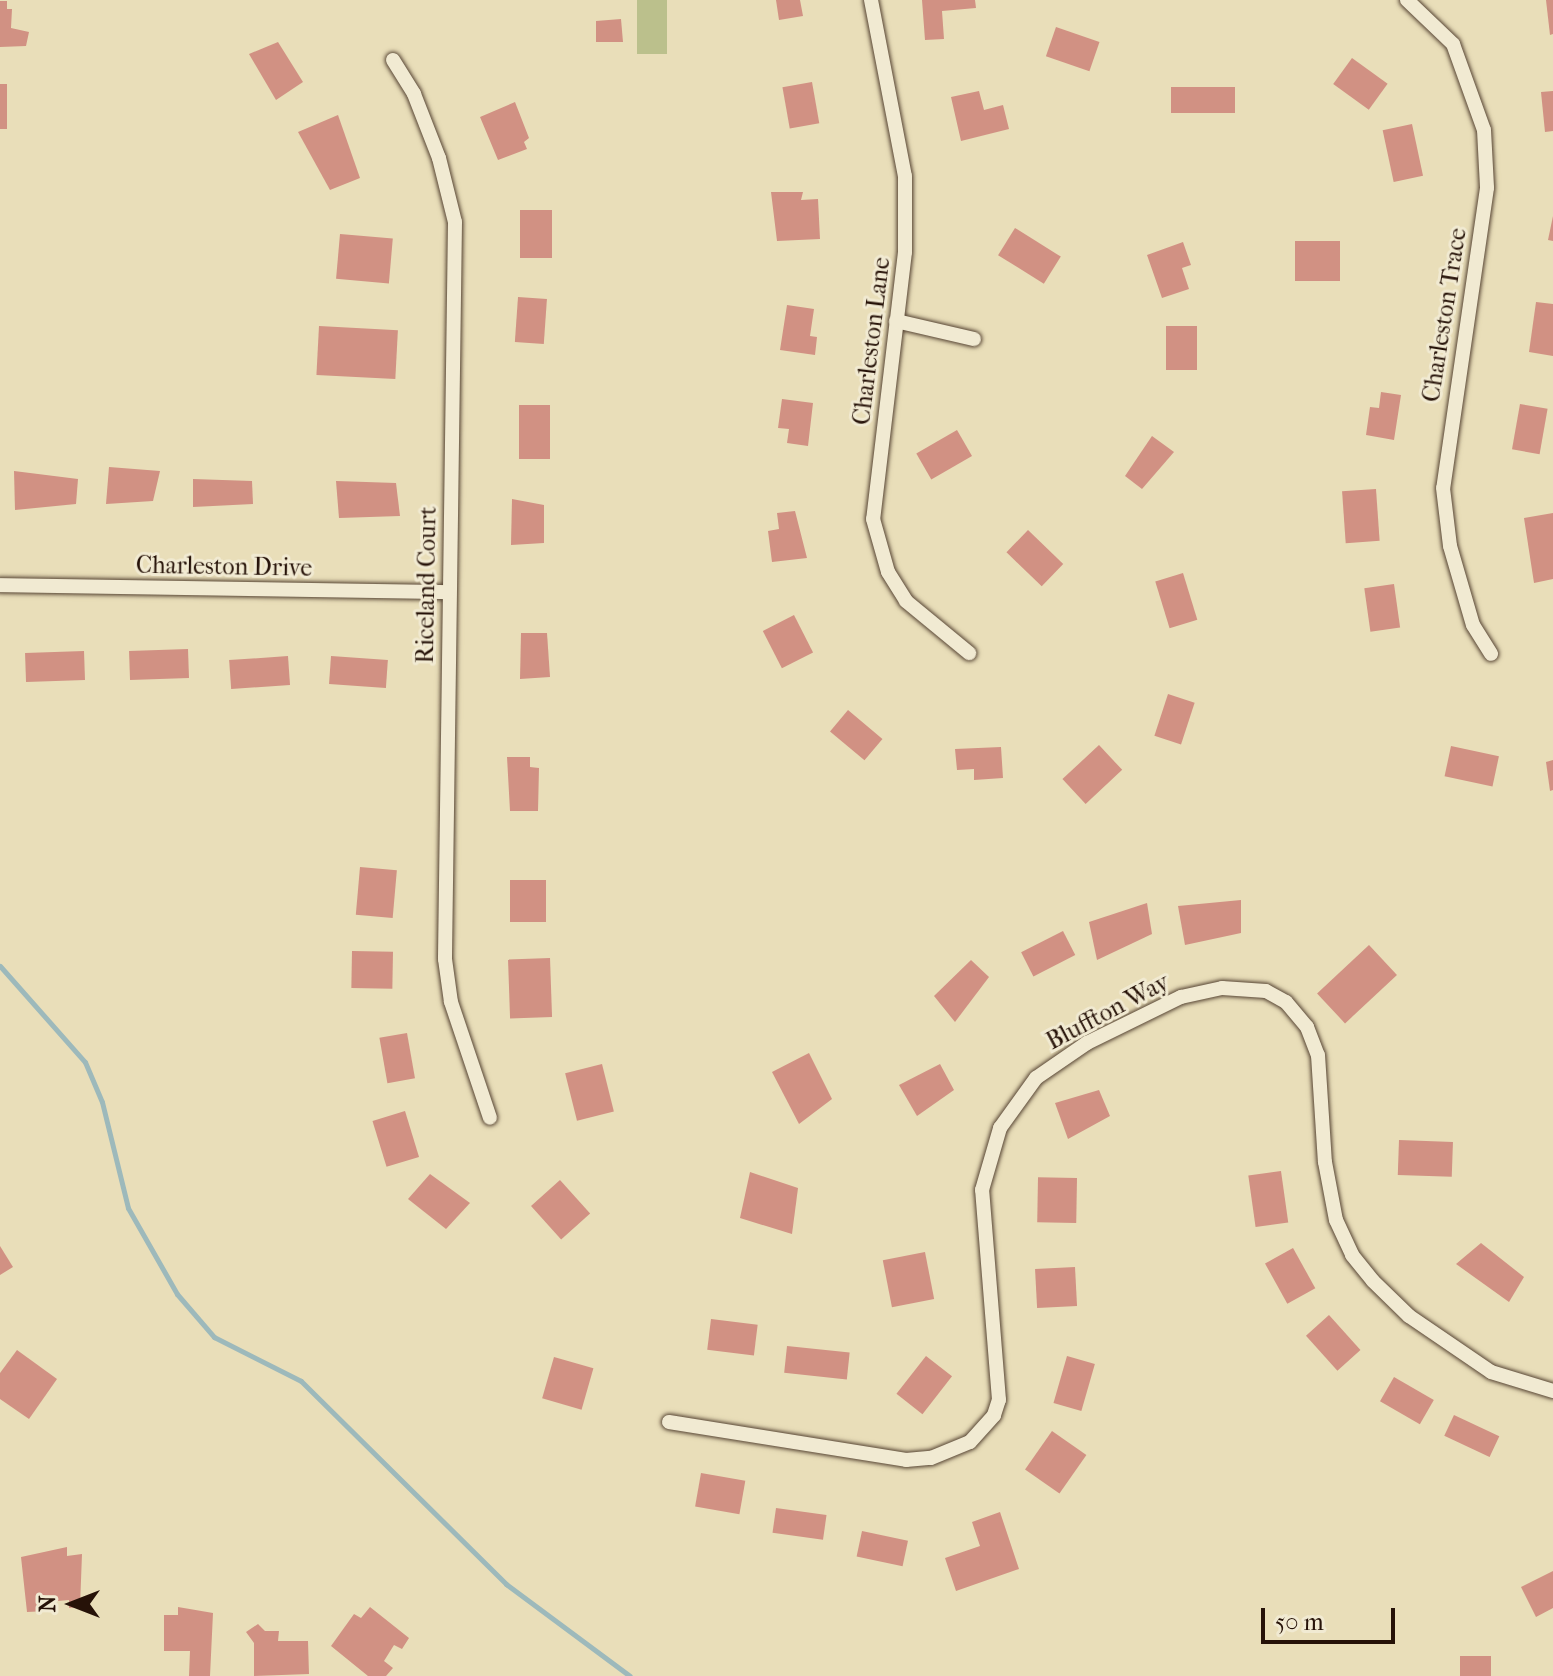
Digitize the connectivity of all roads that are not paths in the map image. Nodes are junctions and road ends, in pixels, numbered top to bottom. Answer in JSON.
{"nodes":[{"id":1,"x":871,"y":0,"type":"edge"},
{"id":2,"x":1407,"y":0,"type":"edge"},
{"id":3,"x":393,"y":60,"type":"dead end"},
{"id":4,"x":896,"y":321,"type":"junction"},
{"id":5,"x":974,"y":339,"type":"dead end"},
{"id":6,"x":0,"y":585,"type":"edge"},
{"id":7,"x":448,"y":592,"type":"junction"},
{"id":8,"x":969,"y":653,"type":"dead end"},
{"id":9,"x":1491,"y":654,"type":"dead end"},
{"id":10,"x":490,"y":1118,"type":"dead end"},
{"id":11,"x":1553,"y":1391,"type":"edge"},
{"id":12,"x":669,"y":1422,"type":"dead end"}],
"edges":[{"from":1,"to":4,"type":"street","name":"Charleston Lane"},
{"from":2,"to":9,"type":"street","name":"Charleston Trace"},
{"from":3,"to":7,"type":"street","name":"Riceland Court"},
{"from":4,"to":5,"type":"street"},
{"from":4,"to":8,"type":"street","name":"Charleston Lane"},
{"from":6,"to":7,"type":"street","name":"Charleston Drive"},
{"from":7,"to":10,"type":"street","name":"Riceland Court"},
{"from":11,"to":12,"type":"street","name":"Bluffton Way"}]}
